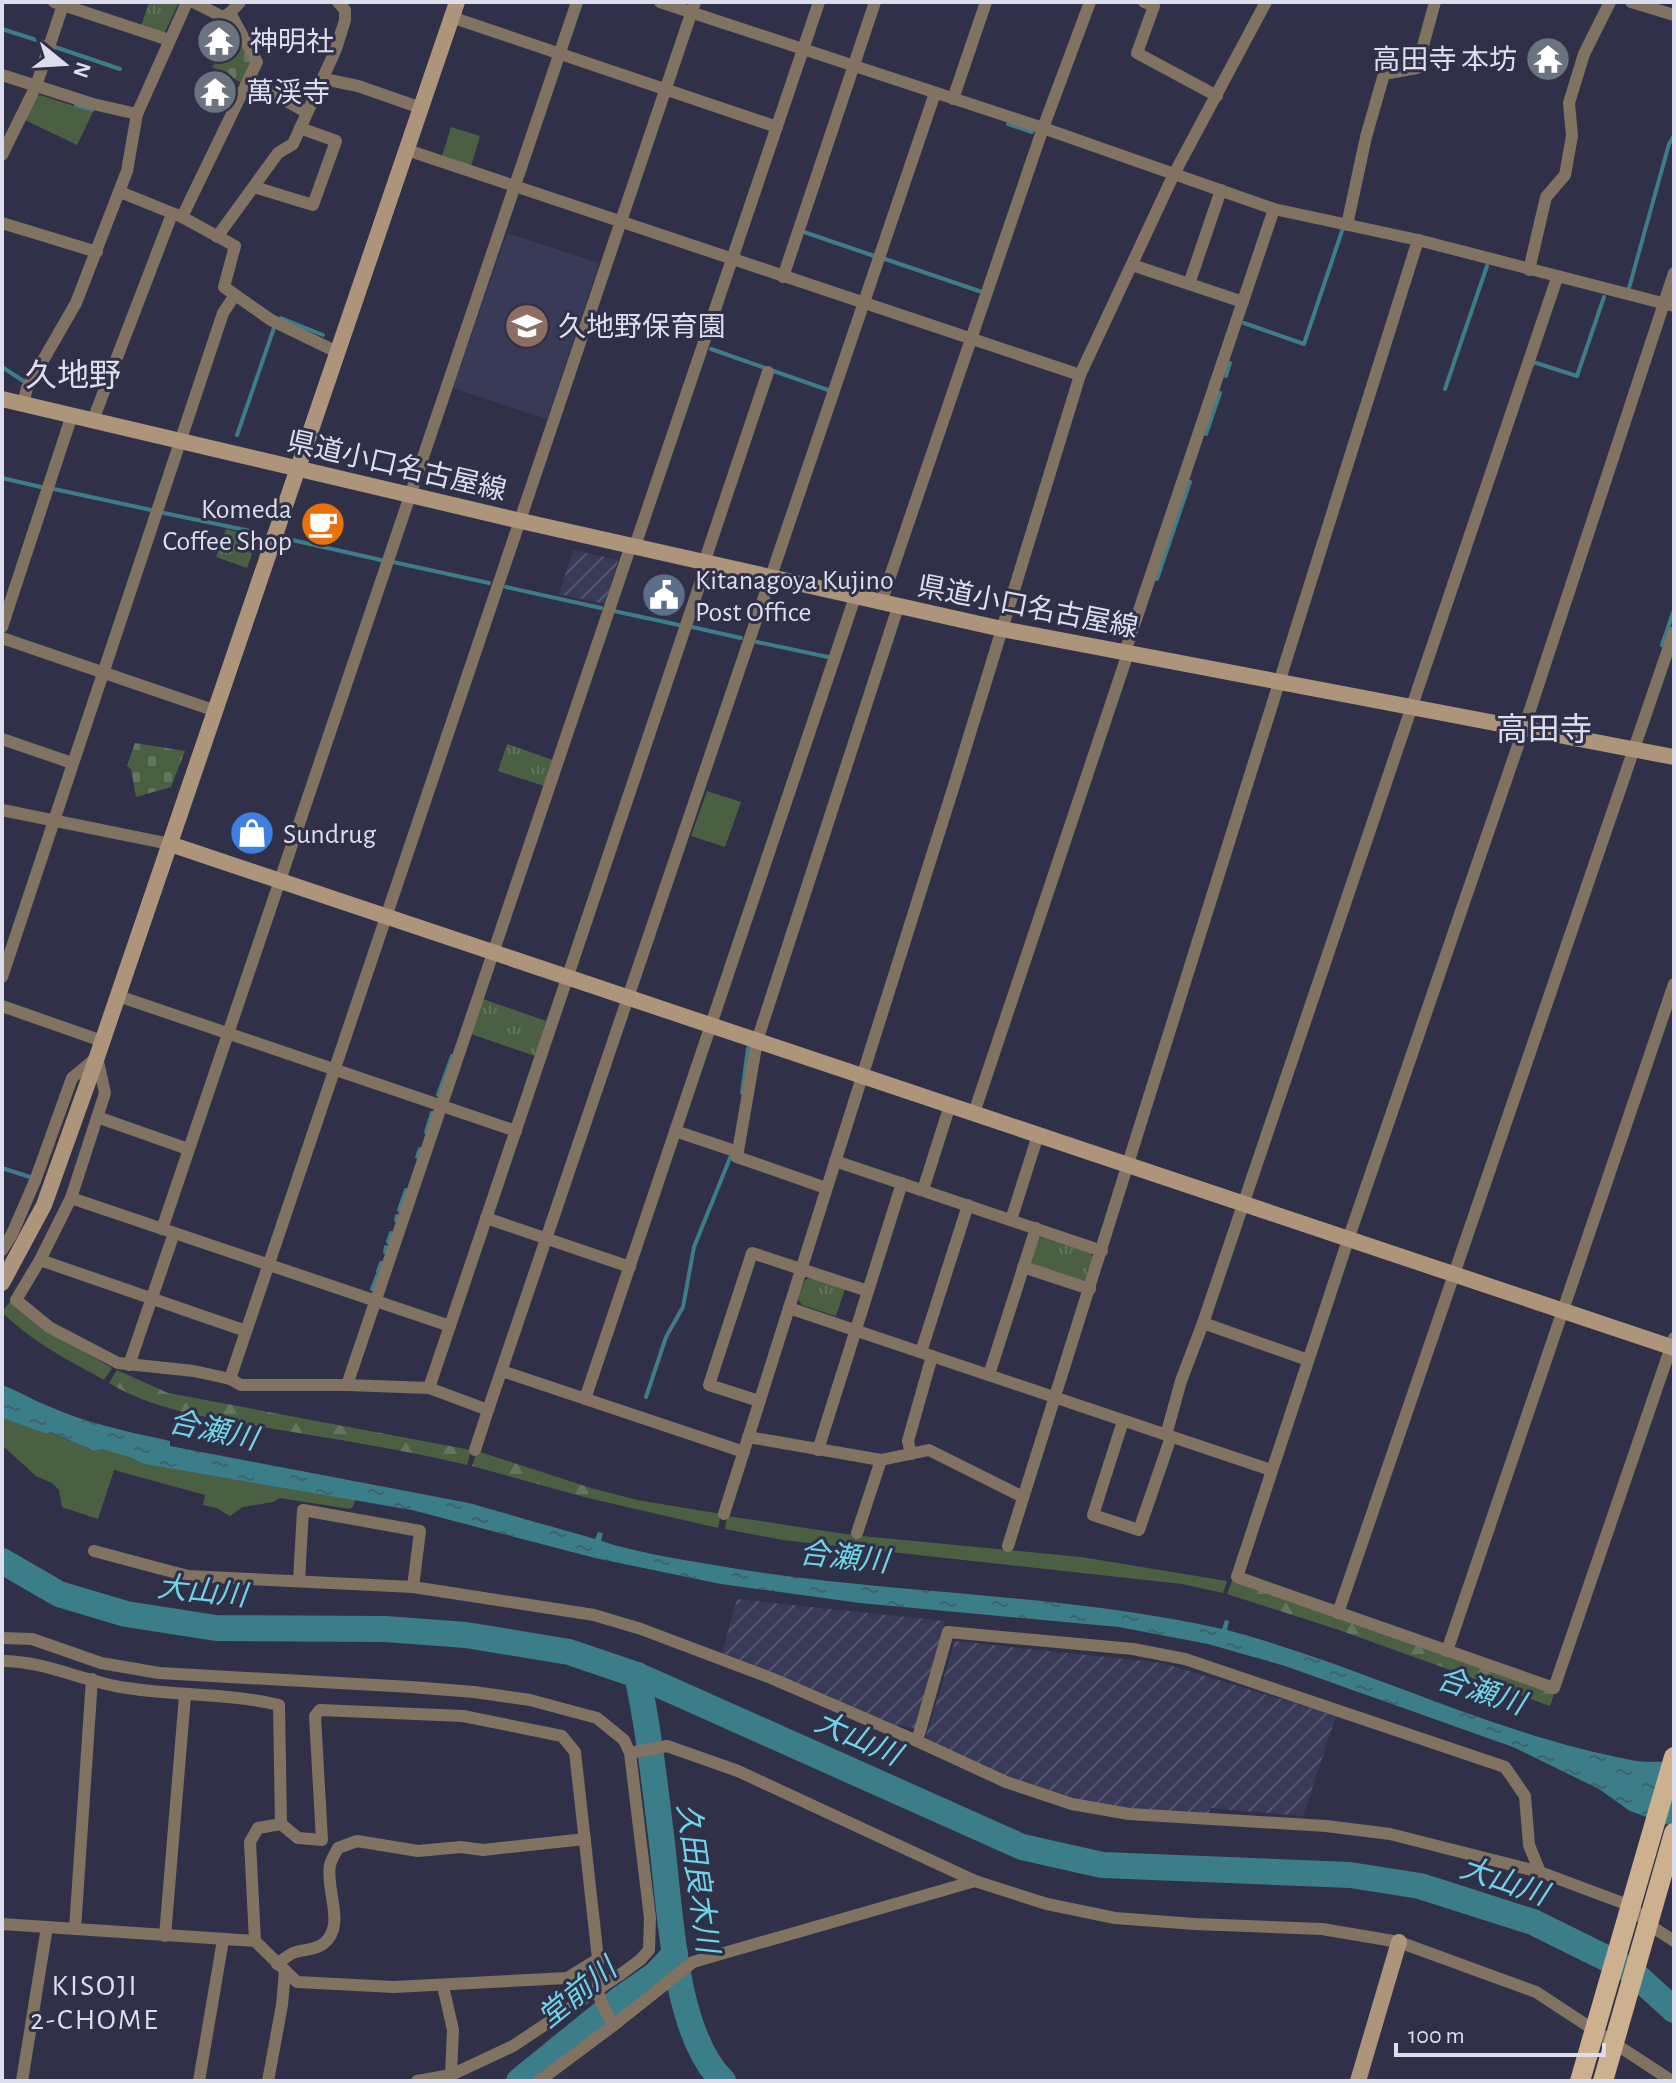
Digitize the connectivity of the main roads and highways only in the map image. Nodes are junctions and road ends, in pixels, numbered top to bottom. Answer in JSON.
{"nodes":[{"id":1,"x":1674,"y":1757,"type":"edge"},
{"id":2,"x":1674,"y":1833,"type":"edge"},
{"id":3,"x":1648,"y":1884,"type":"junction"},
{"id":4,"x":1633,"y":1942,"type":"junction"},
{"id":5,"x":1580,"y":2081,"type":"edge"},
{"id":6,"x":1603,"y":2081,"type":"edge"}],
"edges":[{"from":1,"to":3,"type":"main road"},
{"from":2,"to":3,"type":"main road"},
{"from":3,"to":4,"type":"main road"},
{"from":3,"to":4,"type":"main road"},
{"from":4,"to":5,"type":"main road"},
{"from":4,"to":6,"type":"main road"}]}
